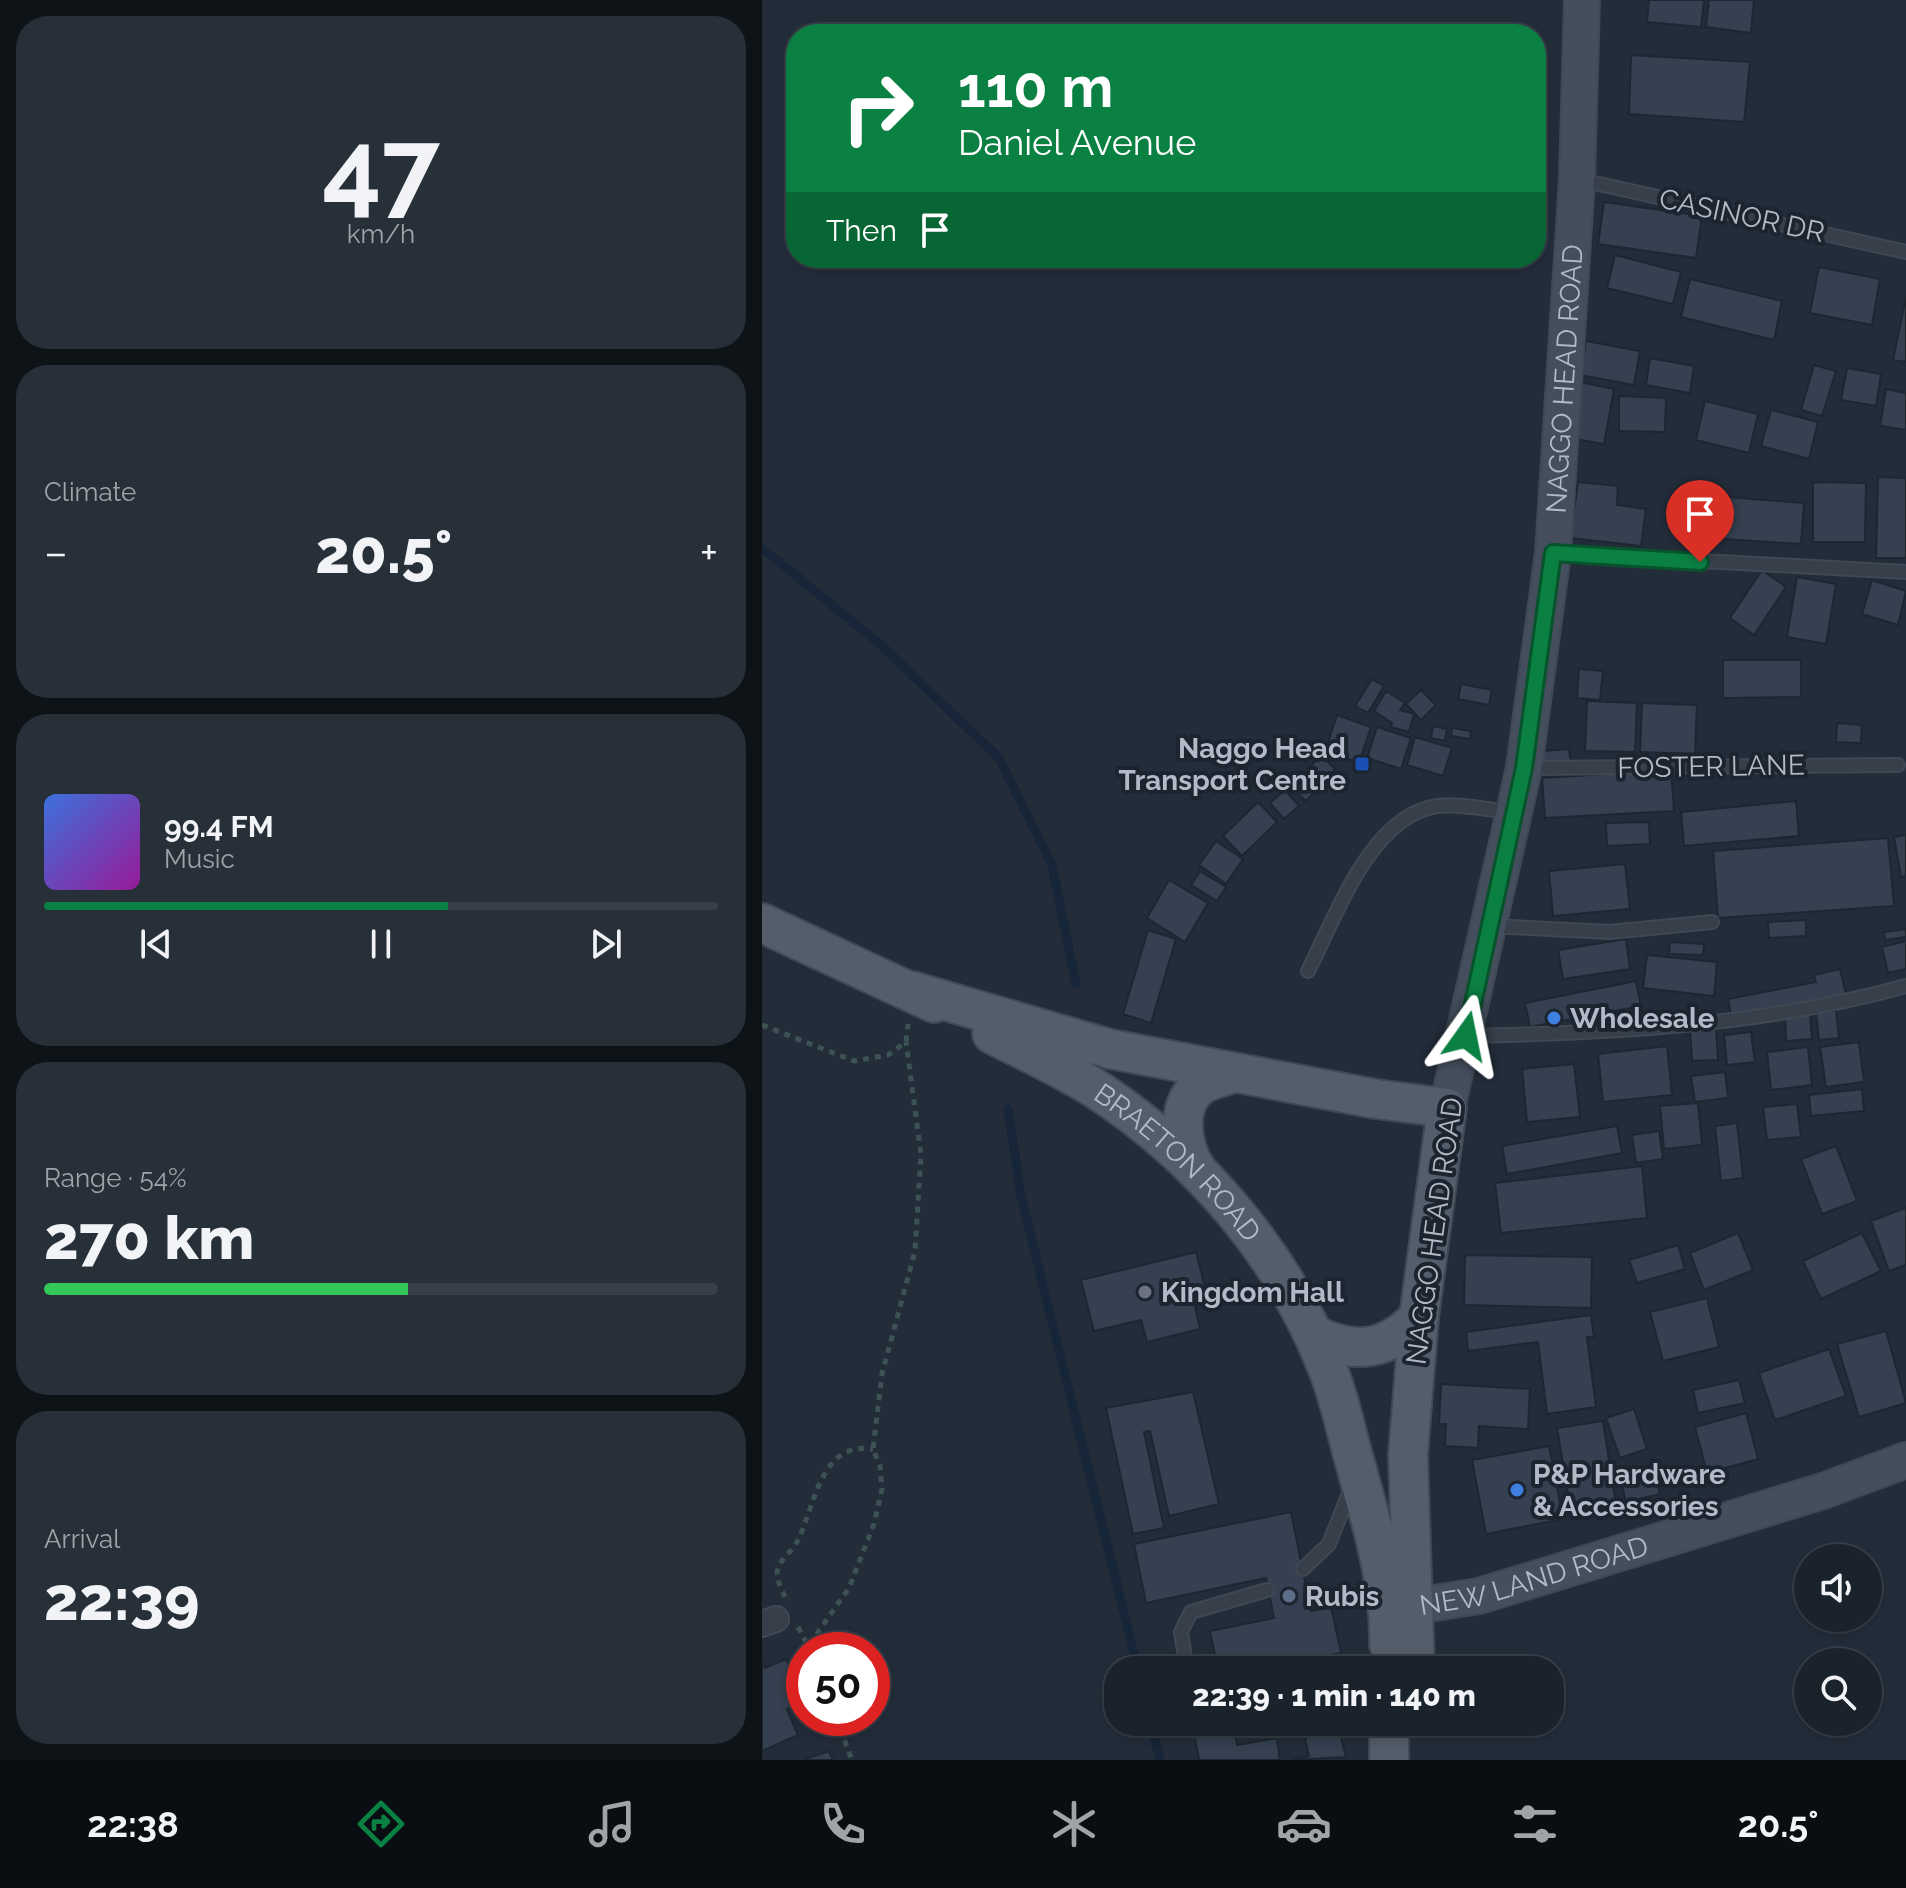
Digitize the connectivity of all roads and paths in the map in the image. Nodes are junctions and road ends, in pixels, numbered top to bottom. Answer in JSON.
{"nodes":[{"id":1,"x":1582,"y":0,"type":"edge"},
{"id":2,"x":1577,"y":179,"type":"junction"},
{"id":3,"x":1906,"y":252,"type":"edge"},
{"id":4,"x":1553,"y":553,"type":"junction"},
{"id":5,"x":1906,"y":572,"type":"edge"},
{"id":6,"x":1898,"y":765,"type":"dead end"},
{"id":7,"x":1524,"y":768,"type":"junction"},
{"id":8,"x":1514,"y":813,"type":"junction"},
{"id":9,"x":1712,"y":922,"type":"dead end"},
{"id":10,"x":762,"y":923,"type":"edge"},
{"id":11,"x":1490,"y":926,"type":"junction"},
{"id":12,"x":1308,"y":971,"type":"dead end"},
{"id":13,"x":1906,"y":986,"type":"edge"},
{"id":14,"x":912,"y":991,"type":"junction"},
{"id":15,"x":762,"y":1025,"type":"edge"},
{"id":16,"x":1466,"y":1036,"type":"junction"},
{"id":17,"x":906,"y":1042,"type":"junction"},
{"id":18,"x":1231,"y":1074,"type":"junction"},
{"id":19,"x":1447,"y":1108,"type":"junction"},
{"id":20,"x":1206,"y":1183,"type":"junction"},
{"id":21,"x":1419,"y":1317,"type":"junction"},
{"id":22,"x":1314,"y":1335,"type":"junction"},
{"id":23,"x":873,"y":1449,"type":"junction"},
{"id":24,"x":1906,"y":1460,"type":"edge"},
{"id":25,"x":1356,"y":1469,"type":"junction"},
{"id":26,"x":1303,"y":1569,"type":"dead end"},
{"id":27,"x":1267,"y":1590,"type":"dead end"},
{"id":28,"x":1402,"y":1609,"type":"junction"},
{"id":29,"x":776,"y":1618,"type":"edge"},
{"id":30,"x":791,"y":1632,"type":"edge"},
{"id":31,"x":820,"y":1632,"type":"edge"},
{"id":32,"x":1185,"y":1656,"type":"edge"},
{"id":33,"x":1392,"y":1656,"type":"edge"},
{"id":34,"x":1412,"y":1656,"type":"edge"},
{"id":35,"x":843,"y":1736,"type":"edge"},
{"id":36,"x":1389,"y":1736,"type":"edge"},
{"id":37,"x":1414,"y":1736,"type":"edge"},
{"id":38,"x":852,"y":1760,"type":"edge"},
{"id":39,"x":1389,"y":1760,"type":"edge"},
{"id":40,"x":1414,"y":1760,"type":"edge"}],
"edges":[{"from":1,"to":2,"type":"main road","name":"NAGGO HEAD ROAD"},
{"from":2,"to":3,"type":"lane","name":"CASINOR DR"},
{"from":2,"to":4,"type":"main road","name":"NAGGO HEAD ROAD"},
{"from":4,"to":5,"type":"lane"},
{"from":4,"to":7,"type":"main road","name":"NAGGO HEAD ROAD"},
{"from":6,"to":7,"type":"lane","name":"FOSTER LANE"},
{"from":7,"to":8,"type":"main road","name":"NAGGO HEAD ROAD"},
{"from":8,"to":11,"type":"main road","name":"NAGGO HEAD ROAD"},
{"from":8,"to":12,"type":"lane"},
{"from":9,"to":11,"type":"lane"},
{"from":10,"to":14,"type":"main road","name":"BRAETON ROAD"},
{"from":11,"to":16,"type":"main road","name":"NAGGO HEAD ROAD"},
{"from":13,"to":16,"type":"lane"},
{"from":14,"to":17,"type":"path"},
{"from":14,"to":18,"type":"main road","name":"BRAETON ROAD"},
{"from":14,"to":20,"type":"main road","name":"BRAETON ROAD"},
{"from":15,"to":17,"type":"path"},
{"from":16,"to":19,"type":"main road","name":"NAGGO HEAD ROAD"},
{"from":17,"to":23,"type":"path"},
{"from":18,"to":19,"type":"main road","name":"BRAETON ROAD"},
{"from":18,"to":20,"type":"main road"},
{"from":19,"to":21,"type":"main road","name":"NAGGO HEAD ROAD"},
{"from":20,"to":22,"type":"main road","name":"BRAETON ROAD"},
{"from":21,"to":22,"type":"main road"},
{"from":21,"to":28,"type":"main road","name":"NAGGO HEAD ROAD"},
{"from":22,"to":25,"type":"main road","name":"BRAETON ROAD"},
{"from":23,"to":29,"type":"path"},
{"from":23,"to":31,"type":"path"},
{"from":24,"to":28,"type":"main road","name":"NEW LAND ROAD"},
{"from":25,"to":26,"type":"lane"},
{"from":25,"to":28,"type":"main road","name":"BRAETON ROAD"},
{"from":27,"to":32,"type":"lane"},
{"from":28,"to":33,"type":"main road"},
{"from":28,"to":34,"type":"main road"},
{"from":29,"to":30,"type":"path"},
{"from":35,"to":38,"type":"path"},
{"from":36,"to":39,"type":"main road"},
{"from":37,"to":40,"type":"main road"}]}
